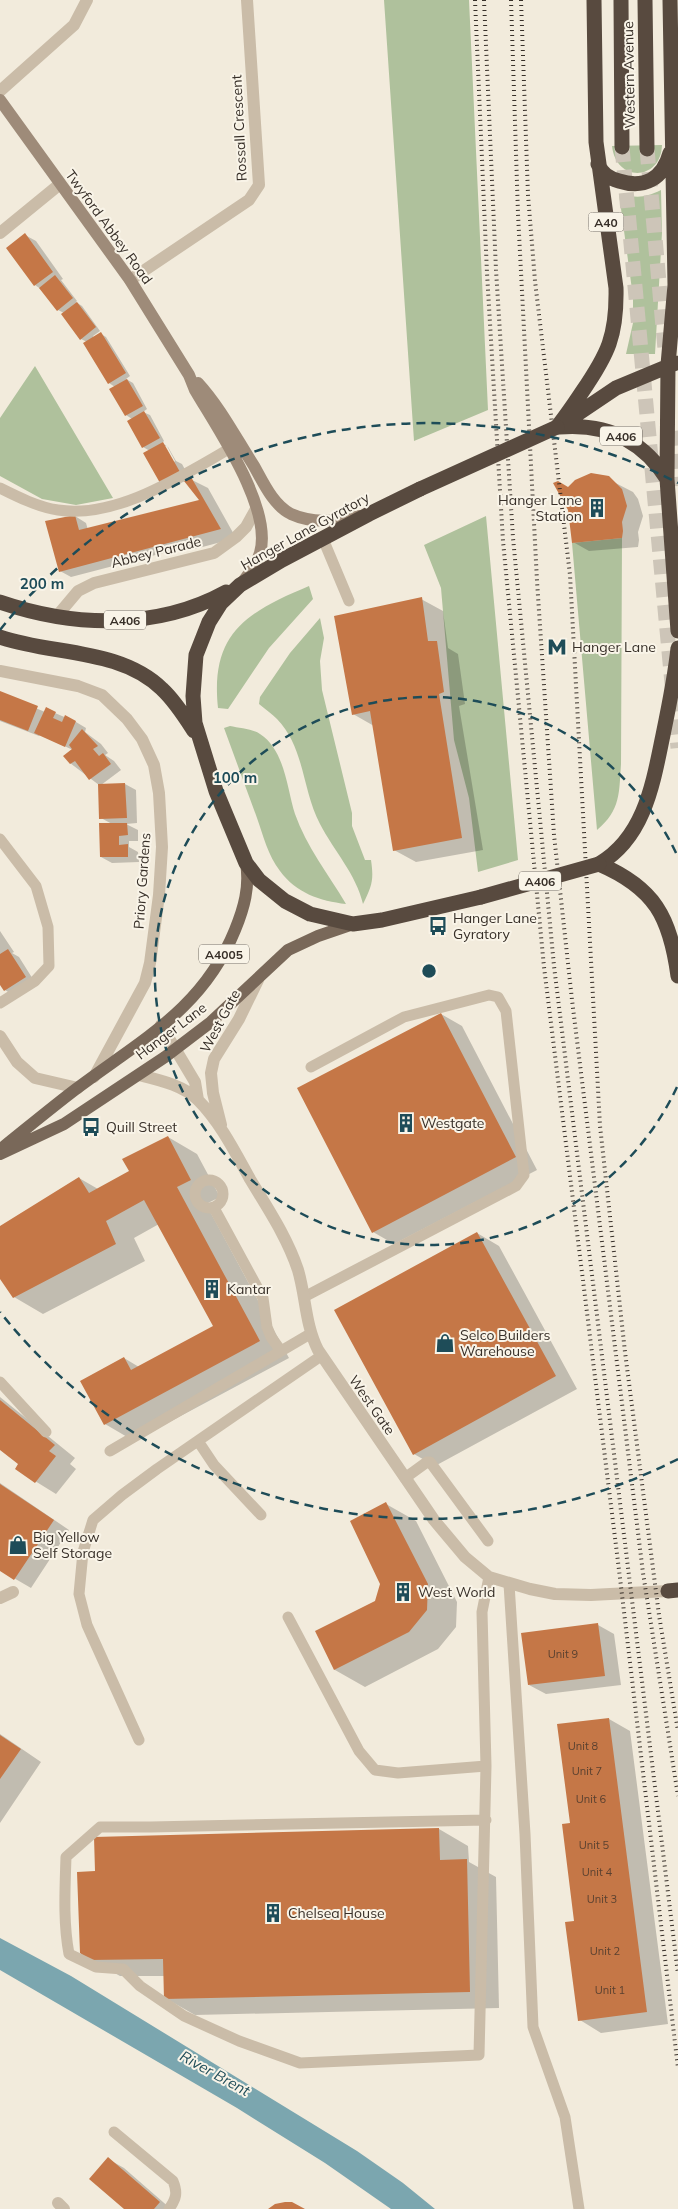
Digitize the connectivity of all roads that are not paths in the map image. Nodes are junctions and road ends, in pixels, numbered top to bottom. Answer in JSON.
{"nodes":[{"id":1,"x":87,"y":0,"type":"edge"},
{"id":2,"x":247,"y":0,"type":"edge"},
{"id":3,"x":594,"y":0,"type":"edge"},
{"id":4,"x":621,"y":0,"type":"edge"},
{"id":5,"x":645,"y":0,"type":"edge"},
{"id":6,"x":670,"y":0,"type":"edge"},
{"id":7,"x":0,"y":91,"type":"edge"},
{"id":8,"x":0,"y":100,"type":"edge"},
{"id":9,"x":622,"y":147,"type":"tunnel mouth"},
{"id":10,"x":672,"y":147,"type":"junction"},
{"id":11,"x":647,"y":149,"type":"tunnel mouth"},
{"id":12,"x":598,"y":164,"type":"junction"},
{"id":13,"x":60,"y":184,"type":"junction"},
{"id":14,"x":0,"y":233,"type":"edge"},
{"id":15,"x":130,"y":280,"type":"junction"},
{"id":16,"x":676,"y":287,"type":"edge"},
{"id":17,"x":673,"y":364,"type":"edge"},
{"id":18,"x":189,"y":375,"type":"junction"},
{"id":19,"x":557,"y":427,"type":"junction"},
{"id":20,"x":678,"y":433,"type":"edge"},
{"id":21,"x":229,"y":449,"type":"junction"},
{"id":22,"x":667,"y":479,"type":"junction"},
{"id":23,"x":0,"y":488,"type":"edge"},
{"id":24,"x":256,"y":510,"type":"junction"},
{"id":25,"x":368,"y":514,"type":"junction"},
{"id":26,"x":323,"y":539,"type":"junction"},
{"id":27,"x":240,"y":584,"type":"junction"},
{"id":28,"x":676,"y":585,"type":"edge"},
{"id":29,"x":349,"y":601,"type":"dead end"},
{"id":30,"x":0,"y":602,"type":"edge"},
{"id":31,"x":57,"y":616,"type":"junction"},
{"id":32,"x":678,"y":631,"type":"edge"},
{"id":33,"x":0,"y":637,"type":"edge"},
{"id":34,"x":678,"y":648,"type":"edge"},
{"id":35,"x":0,"y":671,"type":"edge"},
{"id":36,"x":197,"y":734,"type":"junction"},
{"id":37,"x":0,"y":839,"type":"edge"},
{"id":38,"x":246,"y":863,"type":"junction"},
{"id":39,"x":599,"y":864,"type":"junction"},
{"id":40,"x":353,"y":924,"type":"junction"},
{"id":41,"x":678,"y":976,"type":"edge"},
{"id":42,"x":258,"y":980,"type":"junction"},
{"id":43,"x":0,"y":1003,"type":"edge"},
{"id":44,"x":161,"y":1025,"type":"junction"},
{"id":45,"x":0,"y":1036,"type":"edge"},
{"id":46,"x":176,"y":1050,"type":"junction"},
{"id":47,"x":311,"y":1067,"type":"dead end"},
{"id":48,"x":139,"y":1075,"type":"junction"},
{"id":49,"x":94,"y":1077,"type":"junction"},
{"id":50,"x":78,"y":1088,"type":"junction"},
{"id":51,"x":198,"y":1100,"type":"junction"},
{"id":52,"x":225,"y":1135,"type":"junction"},
{"id":53,"x":0,"y":1149,"type":"edge"},
{"id":54,"x":0,"y":1154,"type":"edge"},
{"id":55,"x":214,"y":1208,"type":"dead end"},
{"id":56,"x":304,"y":1297,"type":"junction"},
{"id":57,"x":310,"y":1334,"type":"junction"},
{"id":58,"x":281,"y":1351,"type":"junction"},
{"id":59,"x":321,"y":1356,"type":"junction"},
{"id":60,"x":0,"y":1382,"type":"edge"},
{"id":61,"x":46,"y":1432,"type":"dead end"},
{"id":62,"x":198,"y":1441,"type":"junction"},
{"id":63,"x":110,"y":1451,"type":"dead end"},
{"id":64,"x":405,"y":1478,"type":"junction"},
{"id":65,"x":261,"y":1514,"type":"dead end"},
{"id":66,"x":488,"y":1541,"type":"dead end"},
{"id":67,"x":489,"y":1577,"type":"junction"},
{"id":68,"x":509,"y":1584,"type":"junction"},
{"id":69,"x":673,"y":1591,"type":"edge"},
{"id":70,"x":13,"y":1592,"type":"dead end"},
{"id":71,"x":0,"y":1598,"type":"edge"},
{"id":72,"x":288,"y":1616,"type":"dead end"},
{"id":73,"x":139,"y":1740,"type":"dead end"},
{"id":74,"x":486,"y":1766,"type":"junction"},
{"id":75,"x":486,"y":1820,"type":"junction"},
{"id":76,"x":114,"y":2132,"type":"dead end"},
{"id":77,"x":169,"y":2209,"type":"edge"},
{"id":78,"x":579,"y":2209,"type":"edge"}],
"edges":[{"from":1,"to":7,"type":"street"},
{"from":2,"to":15,"type":"street","name":"Rossall Crescent"},
{"from":3,"to":12,"type":"highway","number":"A40"},
{"from":4,"to":9,"type":"highway","name":"Western Avenue"},
{"from":5,"to":11,"type":"highway","name":"Western Avenue"},
{"from":6,"to":10,"type":"highway"},
{"from":8,"to":13,"type":"street","name":"Twyford Abbey Road"},
{"from":10,"to":12,"type":"highway"},
{"from":10,"to":16,"type":"highway"},
{"from":12,"to":19,"type":"highway","number":"A40"},
{"from":13,"to":14,"type":"street"},
{"from":13,"to":15,"type":"street","name":"Twyford Abbey Road"},
{"from":15,"to":18,"type":"street","name":"Twyford Abbey Road"},
{"from":16,"to":17,"type":"highway"},
{"from":17,"to":19,"type":"highway","number":"A406"},
{"from":17,"to":22,"type":"highway"},
{"from":18,"to":21,"type":"street","name":"Twyford Abbey Road"},
{"from":18,"to":25,"type":"street","name":"Twyford Abbey Road"},
{"from":19,"to":22,"type":"highway","name":"Hanger Lane Gyratory","number":"A406"},
{"from":19,"to":25,"type":"highway","name":"Hanger Lane Gyratory","number":"A406","bridge":true},
{"from":20,"to":22,"type":"highway"},
{"from":21,"to":23,"type":"lane"},
{"from":21,"to":24,"type":"street","name":"Twyford Abbey Road"},
{"from":22,"to":28,"type":"highway"},
{"from":24,"to":27,"type":"street","name":"Twyford Abbey Road"},
{"from":24,"to":31,"type":"street","name":"Abbey Parade"},
{"from":25,"to":26,"type":"highway","name":"Hanger Lane Gyratory","number":"A406"},
{"from":26,"to":27,"type":"highway","name":"Hanger Lane Gyratory","number":"A406"},
{"from":26,"to":29,"type":"lane"},
{"from":27,"to":31,"type":"highway","number":"A406"},
{"from":27,"to":36,"type":"highway","name":"Hanger Lane Gyratory","number":"A406"},
{"from":28,"to":32,"type":"highway"},
{"from":30,"to":31,"type":"highway","number":"A406"},
{"from":33,"to":36,"type":"highway","number":"A406"},
{"from":34,"to":39,"type":"highway","name":"Hanger Lane Gyratory","number":"A406"},
{"from":35,"to":49,"type":"street","name":"Priory Gardens"},
{"from":36,"to":38,"type":"highway","name":"Hanger Lane Gyratory","number":"A406"},
{"from":37,"to":43,"type":"lane"},
{"from":38,"to":40,"type":"highway","name":"Hanger Lane Gyratory","number":"A406"},
{"from":38,"to":44,"type":"main road","name":"Hanger Lane","number":"A4005"},
{"from":39,"to":40,"type":"highway","name":"Hanger Lane Gyratory","number":"A406","bridge":true},
{"from":39,"to":41,"type":"highway"},
{"from":40,"to":42,"type":"main road","name":"Hanger Lane","number":"A4005"},
{"from":42,"to":46,"type":"main road","name":"Hanger Lane","number":"A4005"},
{"from":42,"to":52,"type":"street","name":"West Gate"},
{"from":44,"to":46,"type":"street","name":"West Gate"},
{"from":44,"to":49,"type":"main road","name":"Hanger Lane","number":"A4005"},
{"from":45,"to":50,"type":"street"},
{"from":46,"to":48,"type":"main road","name":"Hanger Lane","number":"A4005"},
{"from":46,"to":51,"type":"street","name":"West Gate"},
{"from":47,"to":56,"type":"lane"},
{"from":48,"to":51,"type":"street","name":"West Gate"},
{"from":48,"to":54,"type":"main road","name":"Hanger Lane","number":"A4005"},
{"from":49,"to":50,"type":"main road","name":"Hanger Lane","number":"A4005"},
{"from":50,"to":53,"type":"main road","name":"Hanger Lane","number":"A4005"},
{"from":51,"to":52,"type":"street","name":"West Gate"},
{"from":52,"to":56,"type":"street","name":"West Gate"},
{"from":55,"to":58,"type":"lane"},
{"from":56,"to":57,"type":"street","name":"West Gate"},
{"from":57,"to":58,"type":"lane"},
{"from":57,"to":59,"type":"street","name":"West Gate"},
{"from":58,"to":63,"type":"lane"},
{"from":59,"to":62,"type":"lane"},
{"from":59,"to":64,"type":"street","name":"West Gate"},
{"from":60,"to":61,"type":"lane"},
{"from":62,"to":65,"type":"lane"},
{"from":62,"to":73,"type":"lane"},
{"from":64,"to":66,"type":"lane"},
{"from":64,"to":67,"type":"street","name":"West Gate"},
{"from":67,"to":68,"type":"street","name":"West Gate"},
{"from":67,"to":74,"type":"lane"},
{"from":68,"to":69,"type":"street","name":"West Gate"},
{"from":68,"to":78,"type":"lane"},
{"from":70,"to":71,"type":"street"},
{"from":72,"to":74,"type":"lane"},
{"from":74,"to":75,"type":"lane"},
{"from":75,"to":75,"type":"lane"},
{"from":76,"to":77,"type":"lane"}]}
